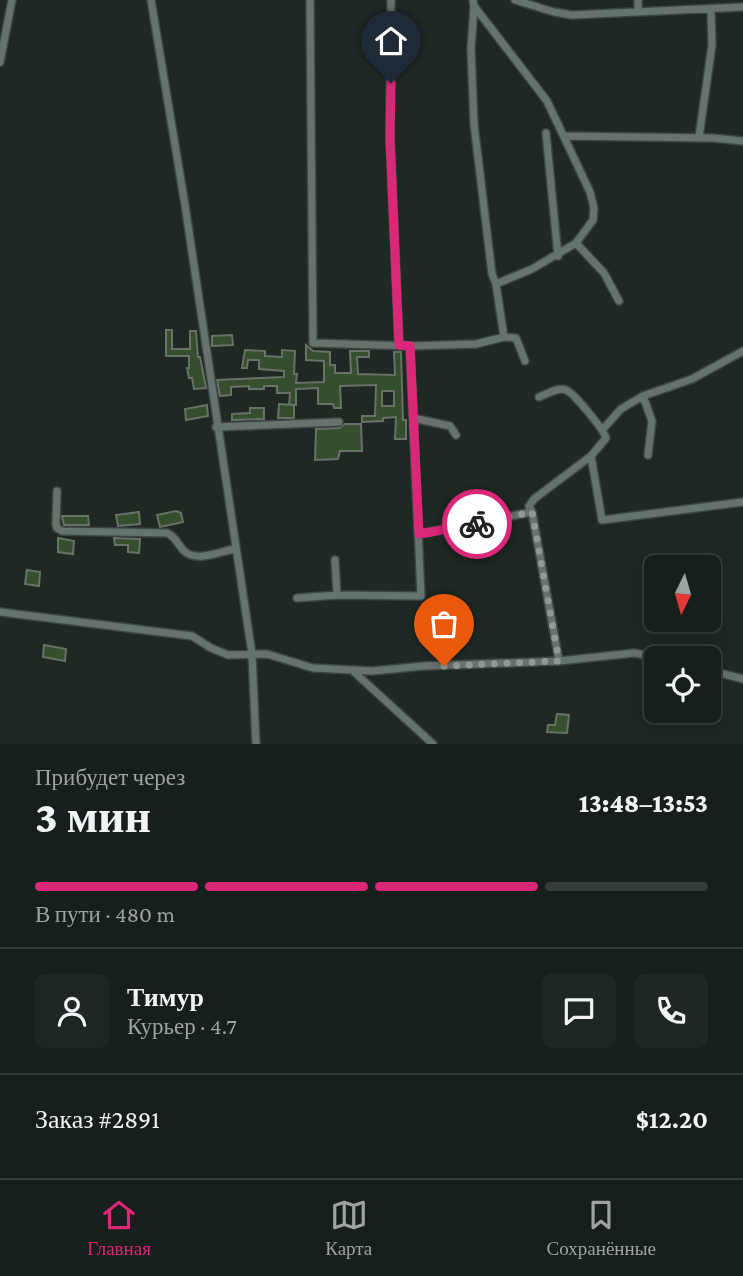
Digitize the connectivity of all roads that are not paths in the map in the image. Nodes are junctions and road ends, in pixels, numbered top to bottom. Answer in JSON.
{"nodes":[{"id":1,"x":12,"y":0,"type":"edge"},
{"id":2,"x":151,"y":0,"type":"edge"},
{"id":3,"x":310,"y":0,"type":"edge"},
{"id":4,"x":391,"y":0,"type":"edge"},
{"id":5,"x":515,"y":0,"type":"edge"},
{"id":6,"x":547,"y":0,"type":"edge"},
{"id":7,"x":638,"y":0,"type":"edge"},
{"id":8,"x":473,"y":3,"type":"edge"},
{"id":9,"x":743,"y":7,"type":"edge"},
{"id":10,"x":711,"y":9,"type":"junction"},
{"id":11,"x":546,"y":10,"type":"junction"},
{"id":12,"x":638,"y":12,"type":"junction"},
{"id":13,"x":4,"y":21,"type":"edge"},
{"id":14,"x":0,"y":62,"type":"edge"},
{"id":15,"x":546,"y":134,"type":"dead end"},
{"id":16,"x":565,"y":136,"type":"junction"},
{"id":17,"x":699,"y":137,"type":"junction"},
{"id":18,"x":743,"y":141,"type":"edge"},
{"id":19,"x":576,"y":243,"type":"junction"},
{"id":20,"x":558,"y":256,"type":"junction"},
{"id":21,"x":496,"y":284,"type":"junction"},
{"id":22,"x":619,"y":301,"type":"dead end"},
{"id":23,"x":504,"y":337,"type":"junction"},
{"id":24,"x":399,"y":345,"type":"junction"},
{"id":25,"x":410,"y":346,"type":"junction"},
{"id":26,"x":743,"y":351,"type":"edge"},
{"id":27,"x":525,"y":361,"type":"dead end"},
{"id":28,"x":643,"y":396,"type":"junction"},
{"id":29,"x":539,"y":397,"type":"dead end"},
{"id":30,"x":413,"y":418,"type":"junction"},
{"id":31,"x":339,"y":422,"type":"dead end"},
{"id":32,"x":216,"y":427,"type":"junction"},
{"id":33,"x":603,"y":429,"type":"junction"},
{"id":34,"x":456,"y":435,"type":"dead end"},
{"id":35,"x":648,"y":455,"type":"dead end"},
{"id":36,"x":591,"y":456,"type":"junction"},
{"id":37,"x":57,"y":491,"type":"dead end"},
{"id":38,"x":743,"y":502,"type":"edge"},
{"id":39,"x":532,"y":512,"type":"junction"},
{"id":40,"x":419,"y":534,"type":"junction"},
{"id":41,"x":234,"y":549,"type":"junction"},
{"id":42,"x":335,"y":559,"type":"dead end"},
{"id":43,"x":337,"y":595,"type":"junction"},
{"id":44,"x":297,"y":598,"type":"dead end"},
{"id":45,"x":0,"y":612,"type":"edge"},
{"id":46,"x":252,"y":654,"type":"junction"},
{"id":47,"x":644,"y":655,"type":"edge"},
{"id":48,"x":559,"y":661,"type":"junction"},
{"id":49,"x":353,"y":670,"type":"junction"},
{"id":50,"x":721,"y":673,"type":"edge"},
{"id":51,"x":743,"y":679,"type":"edge"},
{"id":52,"x":257,"y":744,"type":"edge"},
{"id":53,"x":433,"y":744,"type":"edge"}],
"edges":[{"from":1,"to":13,"type":"street"},
{"from":2,"to":32,"type":"street"},
{"from":3,"to":24,"type":"street"},
{"from":4,"to":24,"type":"street"},
{"from":5,"to":11,"type":"street"},
{"from":6,"to":11,"type":"street"},
{"from":7,"to":12,"type":"street"},
{"from":8,"to":16,"type":"street"},
{"from":8,"to":21,"type":"street"},
{"from":9,"to":10,"type":"street"},
{"from":10,"to":12,"type":"street"},
{"from":10,"to":17,"type":"street"},
{"from":11,"to":12,"type":"street"},
{"from":13,"to":14,"type":"street"},
{"from":15,"to":20,"type":"street"},
{"from":16,"to":17,"type":"street"},
{"from":16,"to":19,"type":"street"},
{"from":17,"to":18,"type":"street"},
{"from":19,"to":20,"type":"street"},
{"from":19,"to":22,"type":"street"},
{"from":20,"to":21,"type":"street"},
{"from":21,"to":23,"type":"street"},
{"from":23,"to":25,"type":"street"},
{"from":23,"to":27,"type":"street"},
{"from":24,"to":25,"type":"street"},
{"from":25,"to":30,"type":"street"},
{"from":26,"to":28,"type":"street"},
{"from":28,"to":33,"type":"street"},
{"from":28,"to":35,"type":"street"},
{"from":29,"to":33,"type":"street"},
{"from":30,"to":34,"type":"street"},
{"from":30,"to":40,"type":"street"},
{"from":31,"to":32,"type":"street"},
{"from":32,"to":41,"type":"street"},
{"from":33,"to":36,"type":"street"},
{"from":36,"to":38,"type":"street"},
{"from":36,"to":39,"type":"street"},
{"from":37,"to":41,"type":"street"},
{"from":39,"to":40,"type":"street"},
{"from":39,"to":48,"type":"street"},
{"from":40,"to":43,"type":"street"},
{"from":41,"to":46,"type":"street"},
{"from":42,"to":43,"type":"street"},
{"from":43,"to":44,"type":"street"},
{"from":45,"to":46,"type":"street"},
{"from":46,"to":49,"type":"street"},
{"from":46,"to":52,"type":"street"},
{"from":47,"to":48,"type":"street"},
{"from":48,"to":49,"type":"street"},
{"from":49,"to":53,"type":"street"},
{"from":50,"to":51,"type":"street"}]}
